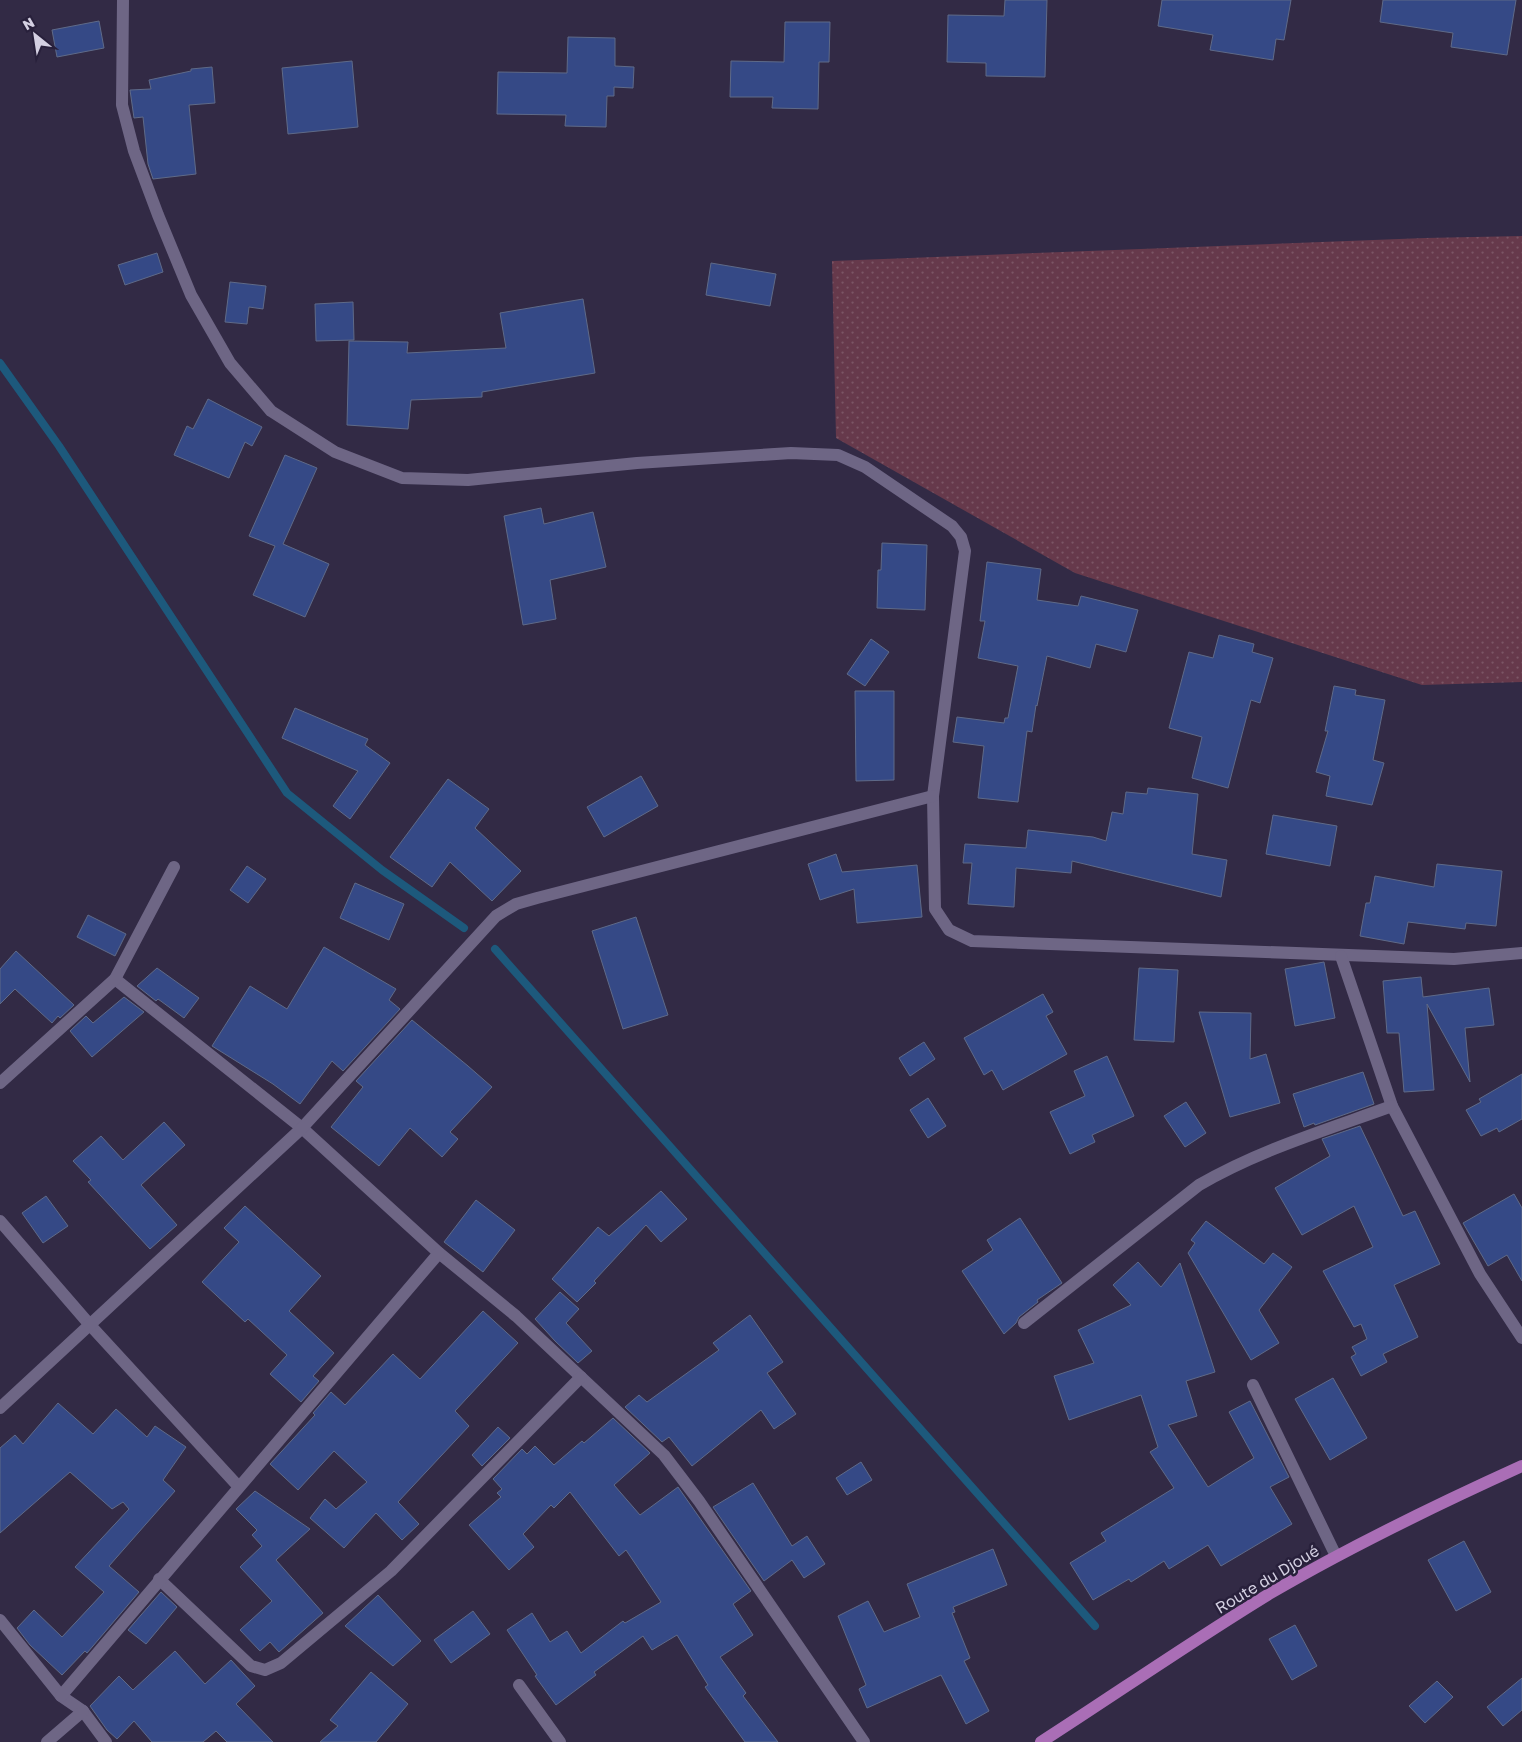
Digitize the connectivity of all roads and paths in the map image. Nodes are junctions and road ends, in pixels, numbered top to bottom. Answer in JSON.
{"nodes":[{"id":1,"x":123,"y":0,"type":"edge"},
{"id":2,"x":933,"y":796,"type":"junction"},
{"id":3,"x":174,"y":867,"type":"dead end"},
{"id":4,"x":1522,"y":953,"type":"edge"},
{"id":5,"x":1341,"y":956,"type":"junction"},
{"id":6,"x":115,"y":979,"type":"junction"},
{"id":7,"x":0,"y":1083,"type":"edge"},
{"id":8,"x":1392,"y":1106,"type":"junction"},
{"id":9,"x":302,"y":1128,"type":"junction"},
{"id":10,"x":0,"y":1221,"type":"edge"},
{"id":11,"x":438,"y":1253,"type":"junction"},
{"id":12,"x":1024,"y":1323,"type":"dead end"},
{"id":13,"x":90,"y":1325,"type":"junction"},
{"id":14,"x":1522,"y":1338,"type":"edge"},
{"id":15,"x":581,"y":1377,"type":"junction"},
{"id":16,"x":1253,"y":1385,"type":"dead end"},
{"id":17,"x":0,"y":1408,"type":"edge"},
{"id":18,"x":1522,"y":1466,"type":"edge"},
{"id":19,"x":238,"y":1486,"type":"junction"},
{"id":20,"x":1336,"y":1556,"type":"junction"},
{"id":21,"x":159,"y":1579,"type":"junction"},
{"id":22,"x":0,"y":1620,"type":"edge"},
{"id":23,"x":519,"y":1685,"type":"dead end"},
{"id":24,"x":60,"y":1696,"type":"junction"},
{"id":25,"x":83,"y":1711,"type":"junction"},
{"id":26,"x":47,"y":1742,"type":"edge"},
{"id":27,"x":106,"y":1742,"type":"edge"},
{"id":28,"x":560,"y":1742,"type":"edge"},
{"id":29,"x":864,"y":1742,"type":"edge"},
{"id":30,"x":1041,"y":1742,"type":"edge"}],
"edges":[{"from":1,"to":2,"type":"street"},
{"from":2,"to":5,"type":"street"},
{"from":2,"to":9,"type":"street"},
{"from":3,"to":6,"type":"street"},
{"from":4,"to":5,"type":"street"},
{"from":5,"to":8,"type":"street"},
{"from":6,"to":7,"type":"street"},
{"from":6,"to":9,"type":"street"},
{"from":8,"to":12,"type":"street"},
{"from":8,"to":14,"type":"street"},
{"from":9,"to":11,"type":"street"},
{"from":9,"to":13,"type":"street"},
{"from":10,"to":13,"type":"street"},
{"from":11,"to":15,"type":"street"},
{"from":11,"to":19,"type":"street"},
{"from":13,"to":17,"type":"street"},
{"from":13,"to":19,"type":"street"},
{"from":15,"to":21,"type":"street"},
{"from":15,"to":29,"type":"street"},
{"from":16,"to":20,"type":"street"},
{"from":18,"to":20,"type":"main road","name":"Route du Djoué"},
{"from":19,"to":21,"type":"street"},
{"from":20,"to":30,"type":"main road","name":"Route du Djoué"},
{"from":21,"to":24,"type":"street"},
{"from":22,"to":24,"type":"street"},
{"from":23,"to":28,"type":"street"},
{"from":24,"to":25,"type":"street"},
{"from":25,"to":26,"type":"street"},
{"from":25,"to":27,"type":"street"}]}
